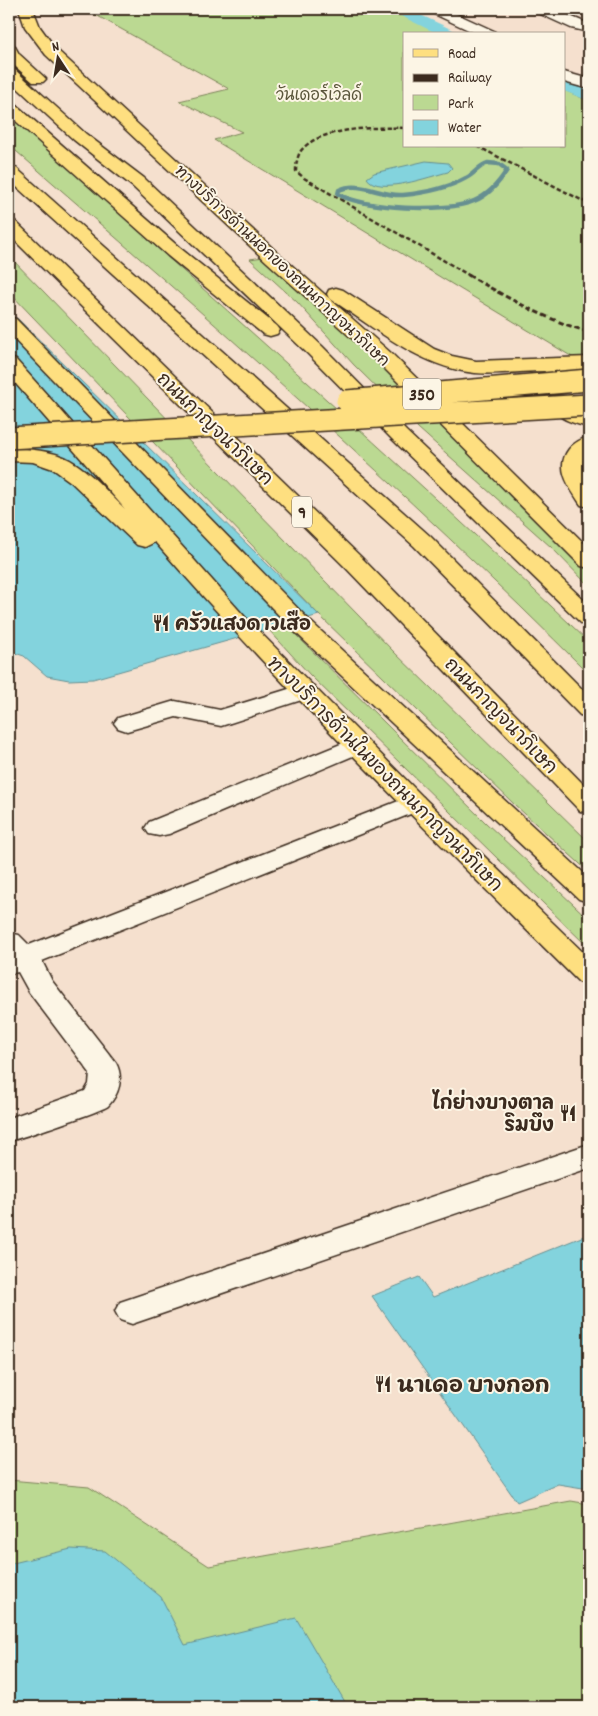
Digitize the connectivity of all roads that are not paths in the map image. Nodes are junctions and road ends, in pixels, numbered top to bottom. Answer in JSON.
{"nodes":[{"id":1,"x":26,"y":9,"type":"edge"},
{"id":2,"x":435,"y":9,"type":"edge"},
{"id":3,"x":542,"y":9,"type":"edge"},
{"id":4,"x":589,"y":28,"type":"edge"},
{"id":5,"x":485,"y":32,"type":"edge"},
{"id":6,"x":9,"y":48,"type":"edge"},
{"id":7,"x":9,"y":72,"type":"edge"},
{"id":8,"x":566,"y":78,"type":"edge"},
{"id":9,"x":589,"y":84,"type":"edge"},
{"id":10,"x":9,"y":107,"type":"edge"},
{"id":11,"x":9,"y":171,"type":"edge"},
{"id":12,"x":138,"y":182,"type":"junction"},
{"id":13,"x":9,"y":225,"type":"edge"},
{"id":14,"x":273,"y":258,"type":"junction"},
{"id":15,"x":9,"y":323,"type":"edge"},
{"id":16,"x":9,"y":364,"type":"edge"},
{"id":17,"x":582,"y":364,"type":"edge"},
{"id":18,"x":589,"y":380,"type":"edge"},
{"id":19,"x":589,"y":391,"type":"edge"},
{"id":20,"x":589,"y":405,"type":"edge"},
{"id":21,"x":256,"y":409,"type":"junction"},
{"id":22,"x":589,"y":414,"type":"edge"},
{"id":23,"x":338,"y":420,"type":"junction"},
{"id":24,"x":589,"y":421,"type":"edge"},
{"id":25,"x":9,"y":423,"type":"edge"},
{"id":26,"x":399,"y":435,"type":"junction"},
{"id":27,"x":9,"y":438,"type":"edge"},
{"id":28,"x":589,"y":443,"type":"edge"},
{"id":29,"x":9,"y":455,"type":"edge"},
{"id":30,"x":92,"y":456,"type":"junction"},
{"id":31,"x":79,"y":477,"type":"junction"},
{"id":32,"x":589,"y":500,"type":"edge"},
{"id":33,"x":589,"y":561,"type":"edge"},
{"id":34,"x":589,"y":618,"type":"edge"},
{"id":35,"x":237,"y":622,"type":"junction"},
{"id":36,"x":305,"y":692,"type":"junction"},
{"id":37,"x":589,"y":710,"type":"edge"},
{"id":38,"x":127,"y":723,"type":"dead end"},
{"id":39,"x":358,"y":746,"type":"junction"},
{"id":40,"x":414,"y":804,"type":"junction"},
{"id":41,"x":589,"y":805,"type":"edge"},
{"id":42,"x":159,"y":828,"type":"dead end"},
{"id":43,"x":589,"y":894,"type":"edge"},
{"id":44,"x":14,"y":955,"type":"edge"},
{"id":45,"x":589,"y":976,"type":"edge"},
{"id":46,"x":9,"y":1130,"type":"edge"},
{"id":47,"x":589,"y":1156,"type":"edge"},
{"id":48,"x":132,"y":1310,"type":"dead end"}],
"edges":[{"from":1,"to":14,"type":"main road","name":"ทางบริการด้านนอกของถนนกาญจนาภิเษก"},
{"from":2,"to":5,"type":"street"},
{"from":3,"to":4,"type":"street"},
{"from":6,"to":12,"type":"main road"},
{"from":7,"to":12,"type":"main road"},
{"from":8,"to":9,"type":"street"},
{"from":10,"to":26,"type":"main road"},
{"from":11,"to":37,"type":"main road"},
{"from":12,"to":26,"type":"main road"},
{"from":13,"to":41,"type":"main road","name":"ถนนกาญจนาภิเษก","number":"9"},
{"from":14,"to":17,"type":"main road"},
{"from":14,"to":33,"type":"main road","name":"ทางบริการด้านนอกของถนนกาญจนาภิเษก"},
{"from":15,"to":43,"type":"main road"},
{"from":16,"to":30,"type":"main road","name":"ทางบริการด้านในของถนนกาญจนาภิเษก"},
{"from":17,"to":24,"type":"main road"},
{"from":18,"to":21,"type":"main road","number":"350","bridge":true},
{"from":19,"to":21,"type":"main road","number":"350","bridge":true},
{"from":20,"to":23,"type":"main road","number":"350","bridge":true},
{"from":21,"to":25,"type":"main road","number":"350"},
{"from":22,"to":23,"type":"main road","number":"350","bridge":true},
{"from":23,"to":27,"type":"main road","number":"350","bridge":true},
{"from":26,"to":34,"type":"main road"},
{"from":28,"to":32,"type":"main road"},
{"from":29,"to":31,"type":"main road"},
{"from":30,"to":31,"type":"main road"},
{"from":30,"to":35,"type":"main road","name":"ทางบริการด้านในของถนนกาญจนาภิเษก"},
{"from":31,"to":35,"type":"main road"},
{"from":35,"to":36,"type":"main road","name":"ทางบริการด้านในของถนนกาญจนาภิเษก"},
{"from":36,"to":38,"type":"street"},
{"from":36,"to":39,"type":"main road","name":"ทางบริการด้านในของถนนกาญจนาภิเษก"},
{"from":39,"to":40,"type":"main road","name":"ทางบริการด้านในของถนนกาญจนาภิเษก"},
{"from":39,"to":42,"type":"street"},
{"from":40,"to":44,"type":"street"},
{"from":40,"to":45,"type":"main road","name":"ทางบริการด้านในของถนนกาญจนาภิเษก"},
{"from":44,"to":46,"type":"street"},
{"from":47,"to":48,"type":"street"}]}
